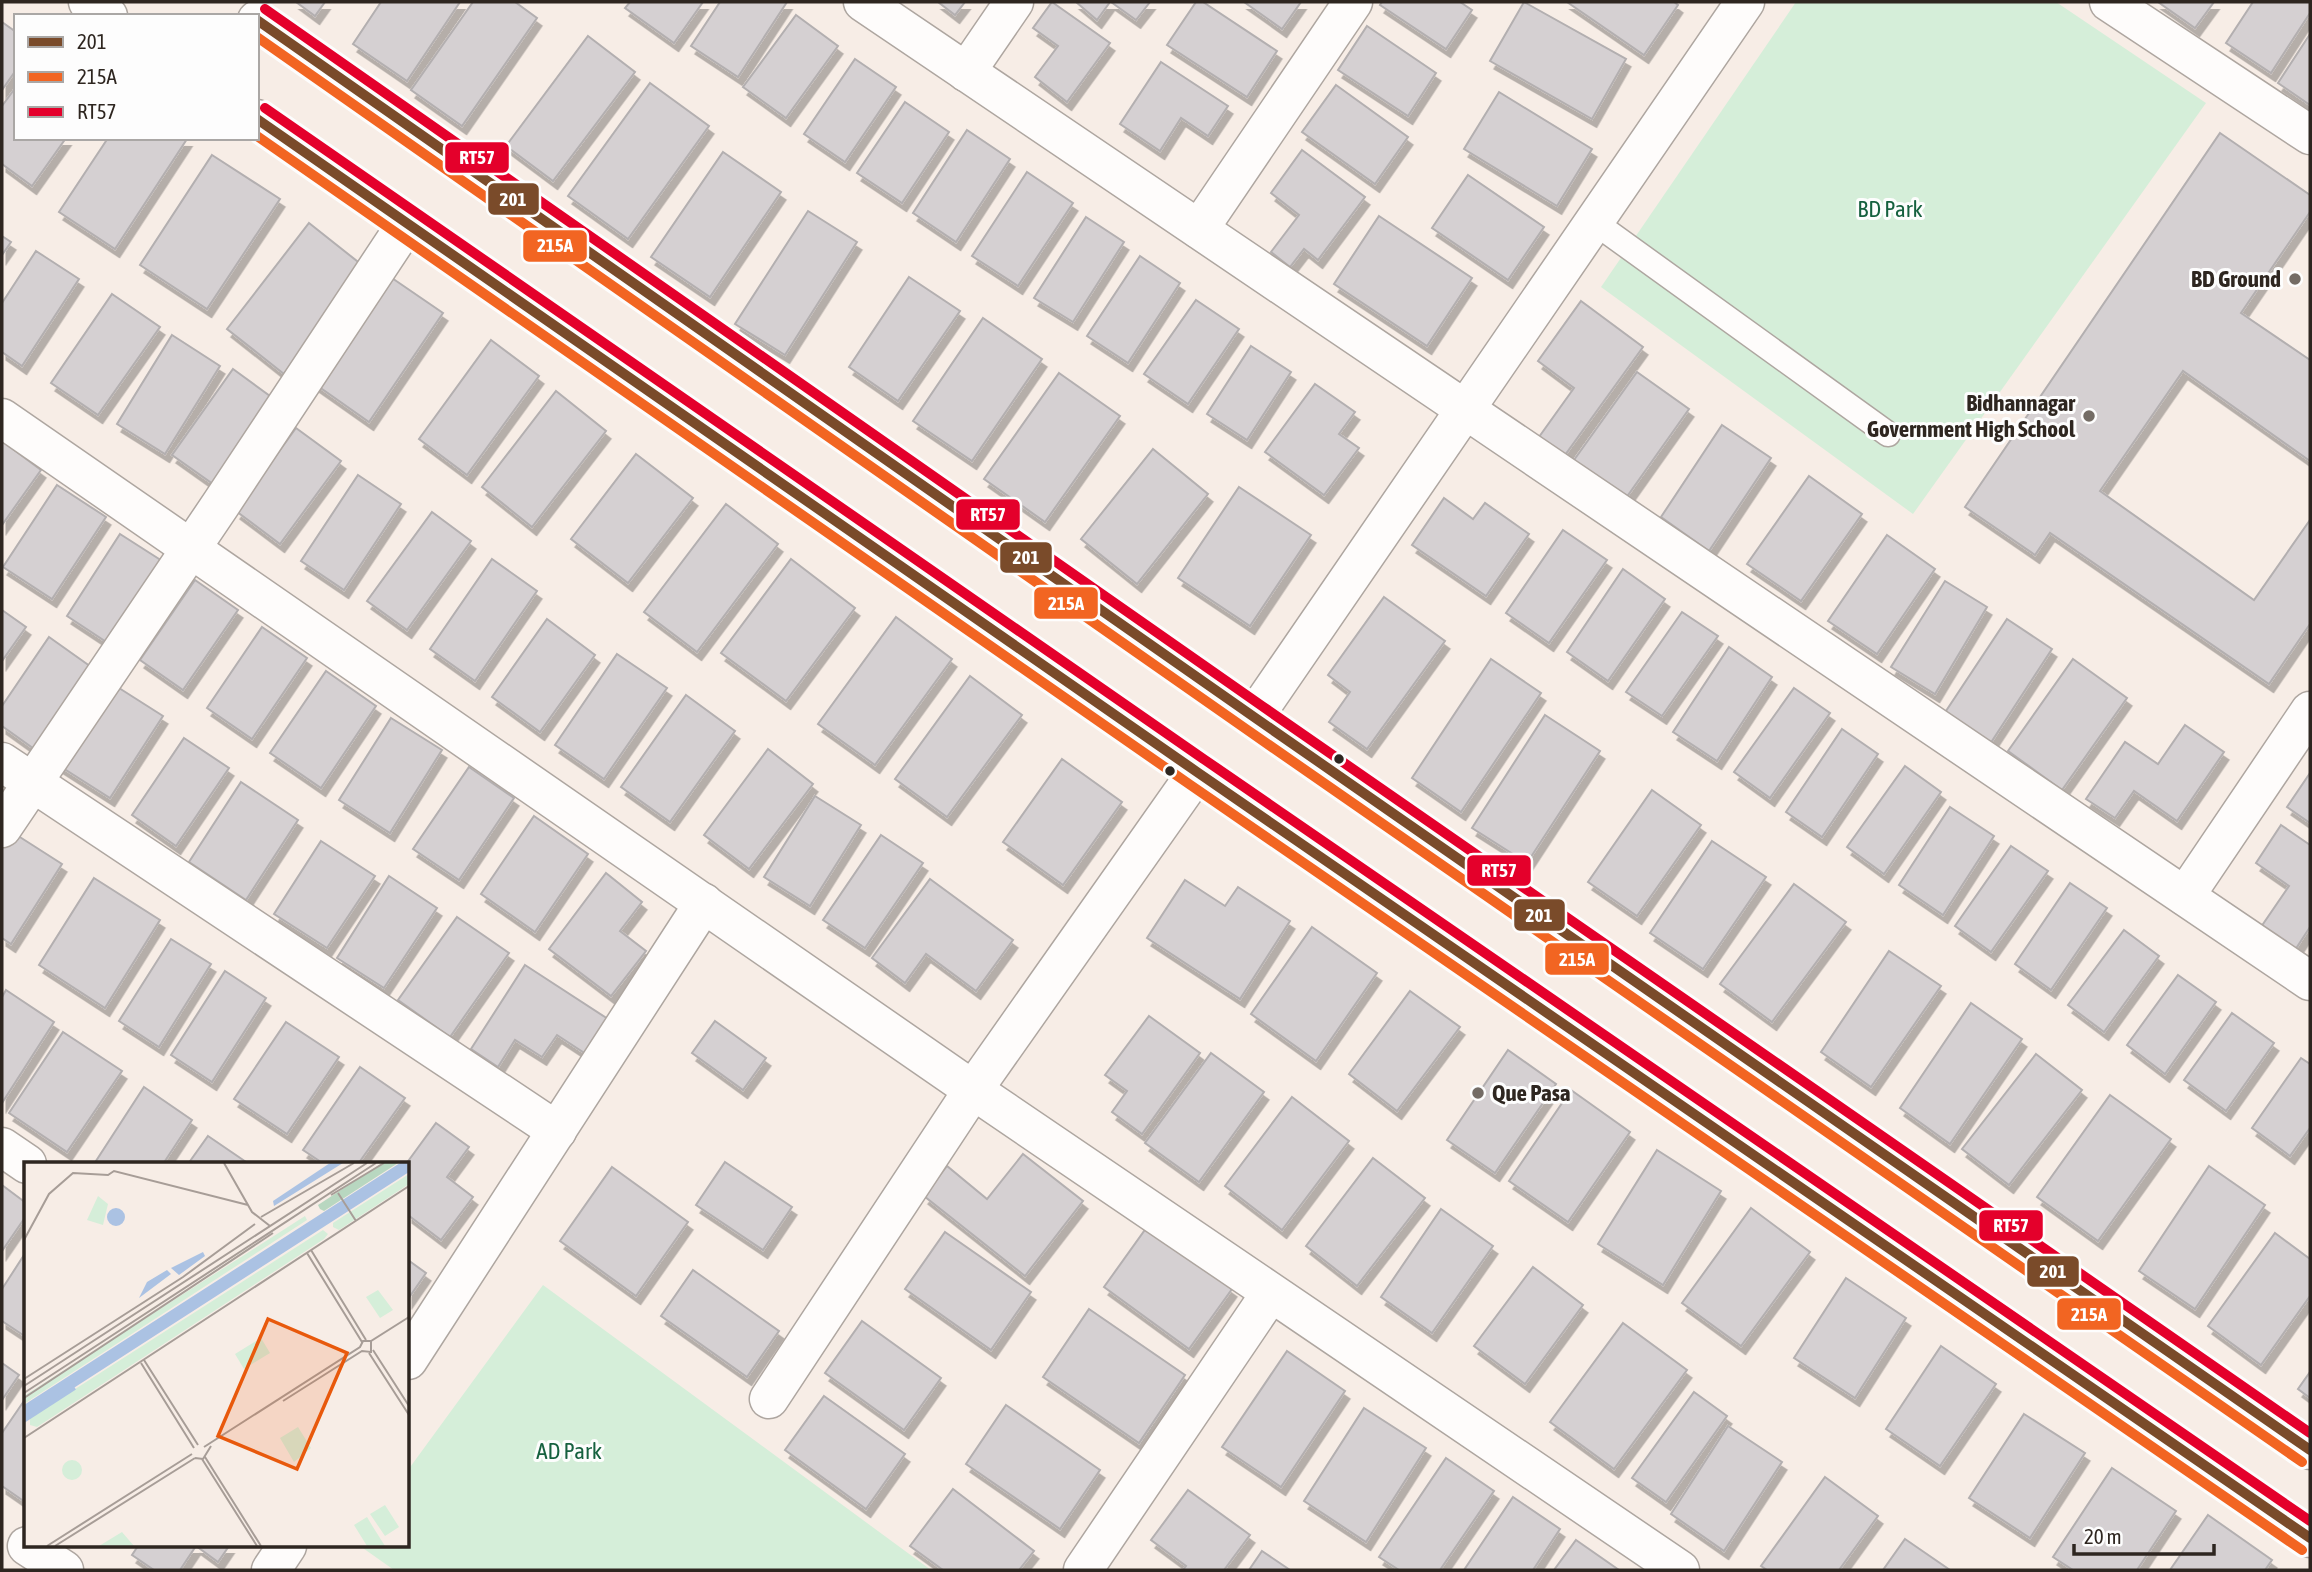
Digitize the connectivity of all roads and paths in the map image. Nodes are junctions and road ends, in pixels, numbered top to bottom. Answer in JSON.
{"nodes":[{"id":1,"x":88,"y":2,"type":"edge"},
{"id":2,"x":231,"y":2,"type":"edge"},
{"id":3,"x":863,"y":2,"type":"edge"},
{"id":4,"x":1014,"y":2,"type":"edge"},
{"id":5,"x":1353,"y":2,"type":"edge"},
{"id":6,"x":1745,"y":2,"type":"edge"},
{"id":7,"x":2109,"y":2,"type":"edge"},
{"id":8,"x":105,"y":14,"type":"edge"},
{"id":9,"x":248,"y":14,"type":"edge"},
{"id":10,"x":259,"y":21,"type":"edge"},
{"id":11,"x":966,"y":72,"type":"junction"},
{"id":12,"x":259,"y":120,"type":"edge"},
{"id":13,"x":2310,"y":135,"type":"edge"},
{"id":14,"x":1594,"y":222,"type":"junction"},
{"id":15,"x":407,"y":223,"type":"junction"},
{"id":16,"x":1199,"y":229,"type":"junction"},
{"id":17,"x":1464,"y":409,"type":"junction"},
{"id":18,"x":2,"y":418,"type":"edge"},
{"id":19,"x":1888,"y":434,"type":"dead end"},
{"id":20,"x":192,"y":548,"type":"junction"},
{"id":21,"x":2310,"y":711,"type":"edge"},
{"id":22,"x":1254,"y":717,"type":"junction"},
{"id":23,"x":1198,"y":772,"type":"junction"},
{"id":24,"x":17,"y":773,"type":"edge"},
{"id":25,"x":2,"y":828,"type":"edge"},
{"id":26,"x":2185,"y":896,"type":"junction"},
{"id":27,"x":705,"y":903,"type":"junction"},
{"id":28,"x":2310,"y":981,"type":"edge"},
{"id":29,"x":973,"y":1090,"type":"junction"},
{"id":30,"x":557,"y":1131,"type":"junction"},
{"id":31,"x":2,"y":1147,"type":"edge"},
{"id":32,"x":24,"y":1162,"type":"edge"},
{"id":33,"x":1270,"y":1294,"type":"junction"},
{"id":34,"x":410,"y":1357,"type":"edge"},
{"id":35,"x":769,"y":1399,"type":"dead end"},
{"id":36,"x":2310,"y":1450,"type":"edge"},
{"id":37,"x":2,"y":1529,"type":"edge"},
{"id":38,"x":2310,"y":1538,"type":"edge"},
{"id":39,"x":24,"y":1543,"type":"edge"},
{"id":40,"x":31,"y":1548,"type":"edge"},
{"id":41,"x":286,"y":1548,"type":"edge"},
{"id":42,"x":64,"y":1570,"type":"edge"},
{"id":43,"x":271,"y":1570,"type":"edge"},
{"id":44,"x":1083,"y":1570,"type":"edge"},
{"id":45,"x":1680,"y":1570,"type":"edge"}],
"edges":[{"from":1,"to":8,"type":"street"},
{"from":2,"to":9,"type":"street"},
{"from":3,"to":11,"type":"street"},
{"from":4,"to":11,"type":"street"},
{"from":5,"to":16,"type":"street"},
{"from":6,"to":14,"type":"street"},
{"from":7,"to":13,"type":"street"},
{"from":10,"to":22,"type":"street"},
{"from":11,"to":16,"type":"street"},
{"from":12,"to":15,"type":"street"},
{"from":14,"to":17,"type":"street"},
{"from":14,"to":19,"type":"lane"},
{"from":15,"to":20,"type":"street"},
{"from":15,"to":23,"type":"street"},
{"from":16,"to":17,"type":"street"},
{"from":17,"to":22,"type":"street"},
{"from":17,"to":26,"type":"street"},
{"from":18,"to":20,"type":"street"},
{"from":20,"to":24,"type":"street"},
{"from":20,"to":27,"type":"street"},
{"from":21,"to":26,"type":"street"},
{"from":22,"to":36,"type":"street"},
{"from":23,"to":29,"type":"street"},
{"from":23,"to":38,"type":"street"},
{"from":24,"to":25,"type":"street"},
{"from":24,"to":30,"type":"street"},
{"from":26,"to":28,"type":"street"},
{"from":27,"to":29,"type":"street"},
{"from":27,"to":30,"type":"street"},
{"from":29,"to":33,"type":"street"},
{"from":29,"to":35,"type":"street"},
{"from":30,"to":34,"type":"street"},
{"from":31,"to":32,"type":"street"},
{"from":33,"to":44,"type":"street"},
{"from":33,"to":45,"type":"street"},
{"from":37,"to":39,"type":"street"},
{"from":40,"to":42,"type":"street"},
{"from":41,"to":43,"type":"street"}]}
